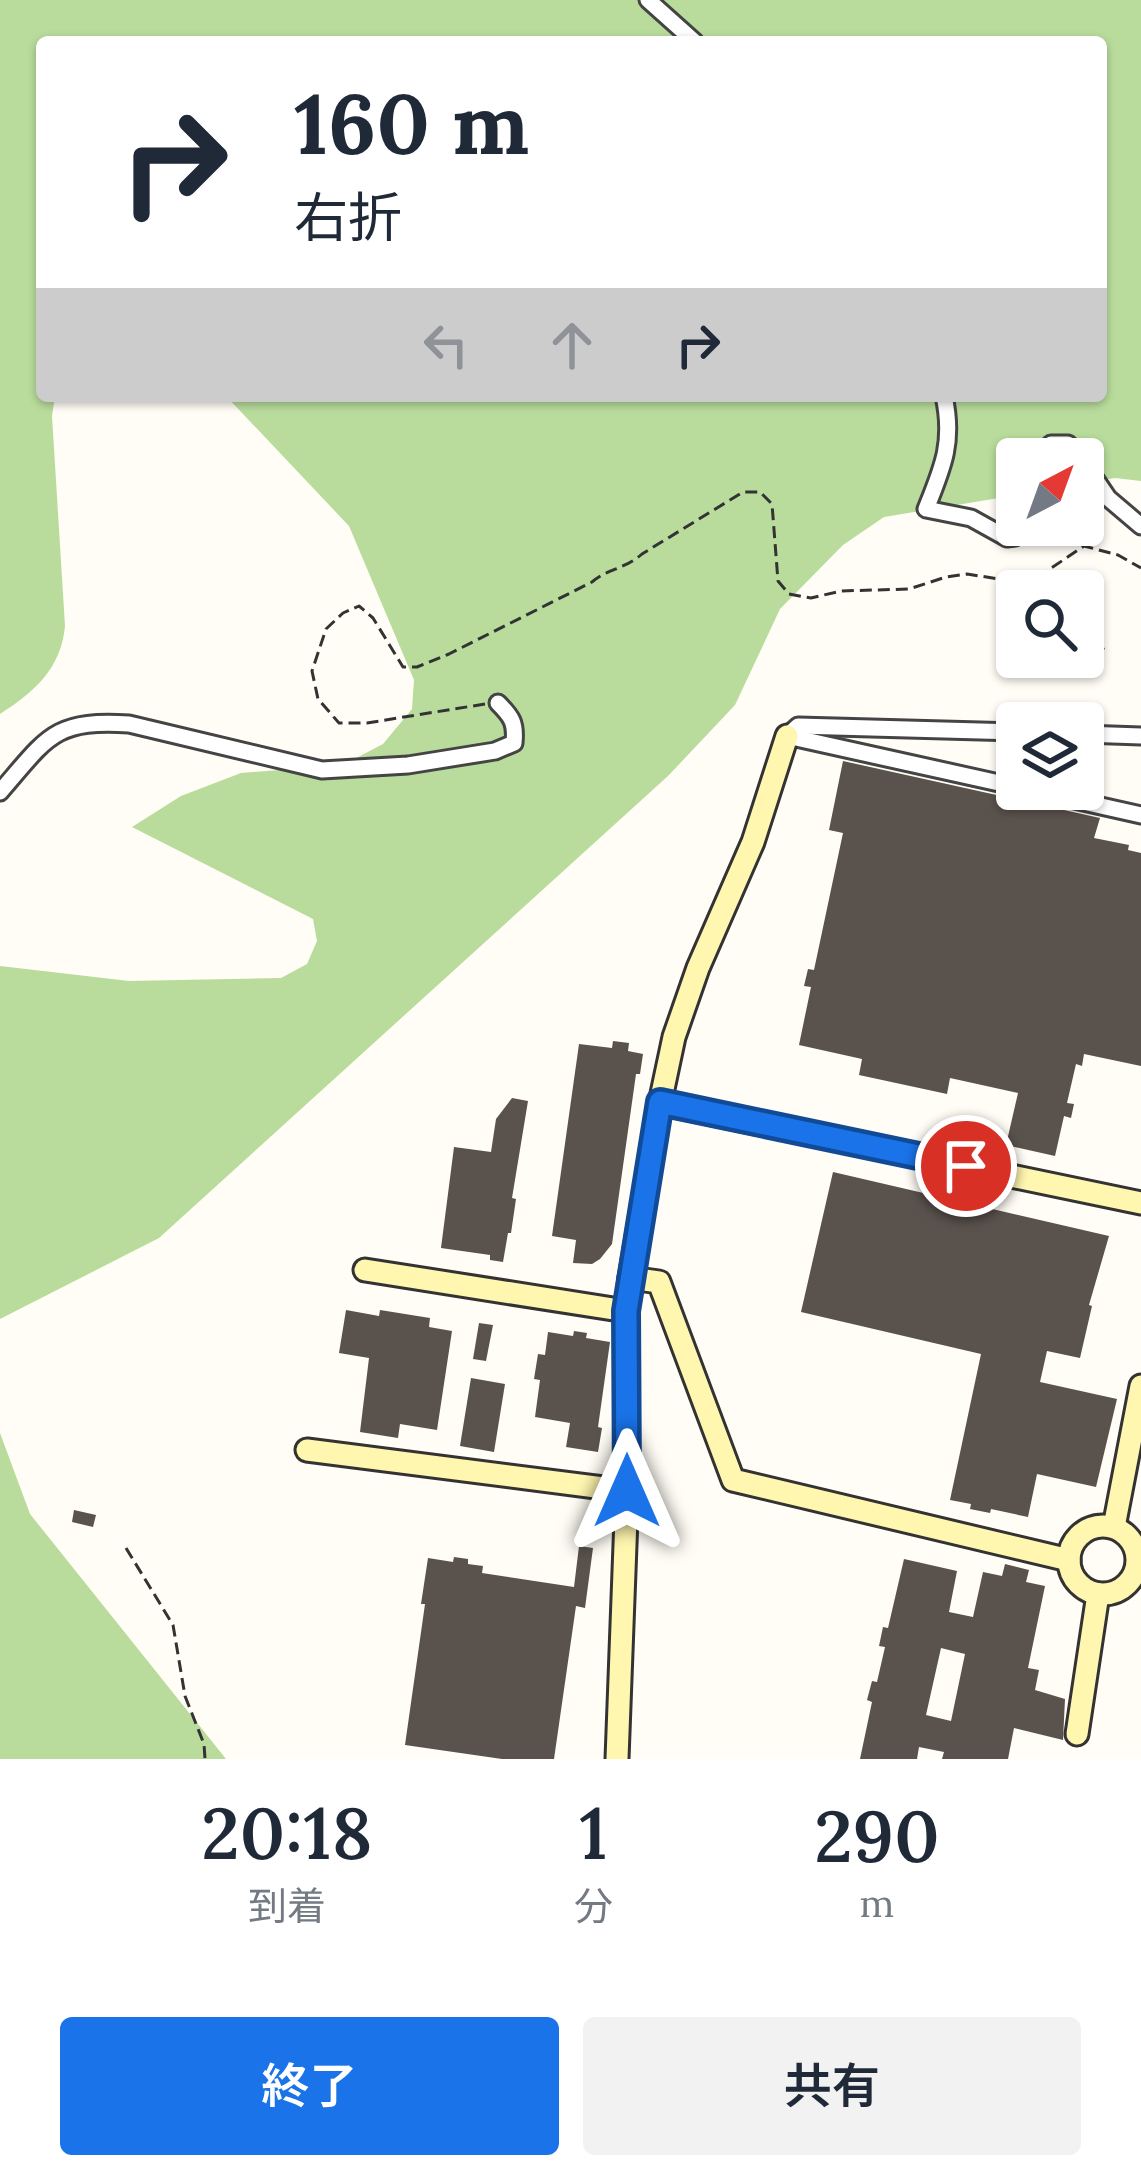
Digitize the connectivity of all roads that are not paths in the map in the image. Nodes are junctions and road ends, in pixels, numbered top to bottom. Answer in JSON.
{"nodes":[{"id":1,"x":648,"y":0,"type":"edge"},
{"id":2,"x":688,"y":36,"type":"edge"},
{"id":3,"x":945,"y":402,"type":"edge"},
{"id":4,"x":1104,"y":492,"type":"edge"},
{"id":5,"x":1141,"y":526,"type":"edge"},
{"id":6,"x":996,"y":532,"type":"edge"},
{"id":7,"x":499,"y":703,"type":"road end"},
{"id":8,"x":996,"y":732,"type":"edge"},
{"id":9,"x":1104,"y":735,"type":"edge"},
{"id":10,"x":788,"y":736,"type":"junction"},
{"id":11,"x":1141,"y":736,"type":"edge"},
{"id":12,"x":996,"y":782,"type":"edge"},
{"id":13,"x":0,"y":792,"type":"edge"},
{"id":14,"x":1104,"y":807,"type":"edge"},
{"id":15,"x":1141,"y":815,"type":"edge"},
{"id":16,"x":660,"y":1102,"type":"junction"},
{"id":17,"x":1141,"y":1203,"type":"edge"},
{"id":18,"x":365,"y":1270,"type":"dead end"},
{"id":19,"x":630,"y":1279,"type":"junction"},
{"id":20,"x":626,"y":1311,"type":"junction"},
{"id":21,"x":1141,"y":1386,"type":"edge"},
{"id":22,"x":307,"y":1450,"type":"dead end"},
{"id":23,"x":627,"y":1491,"type":"junction"},
{"id":24,"x":1114,"y":1527,"type":"junction"},
{"id":25,"x":1069,"y":1560,"type":"junction"},
{"id":26,"x":1098,"y":1594,"type":"junction"},
{"id":27,"x":1076,"y":1734,"type":"dead end"},
{"id":28,"x":617,"y":1759,"type":"edge"}],
"edges":[{"from":1,"to":2,"type":"street"},
{"from":3,"to":6,"type":"street"},
{"from":4,"to":5,"type":"street"},
{"from":7,"to":13,"type":"street"},
{"from":8,"to":10,"type":"street"},
{"from":9,"to":11,"type":"street"},
{"from":10,"to":12,"type":"street"},
{"from":10,"to":16,"type":"street"},
{"from":14,"to":15,"type":"street"},
{"from":16,"to":17,"type":"street"},
{"from":16,"to":19,"type":"street"},
{"from":18,"to":20,"type":"street"},
{"from":19,"to":20,"type":"street"},
{"from":19,"to":25,"type":"street"},
{"from":20,"to":23,"type":"street"},
{"from":21,"to":24,"type":"street"},
{"from":22,"to":23,"type":"street"},
{"from":23,"to":28,"type":"street"},
{"from":24,"to":25,"type":"street"},
{"from":24,"to":26,"type":"street"},
{"from":25,"to":26,"type":"street"},
{"from":26,"to":27,"type":"street"}]}
